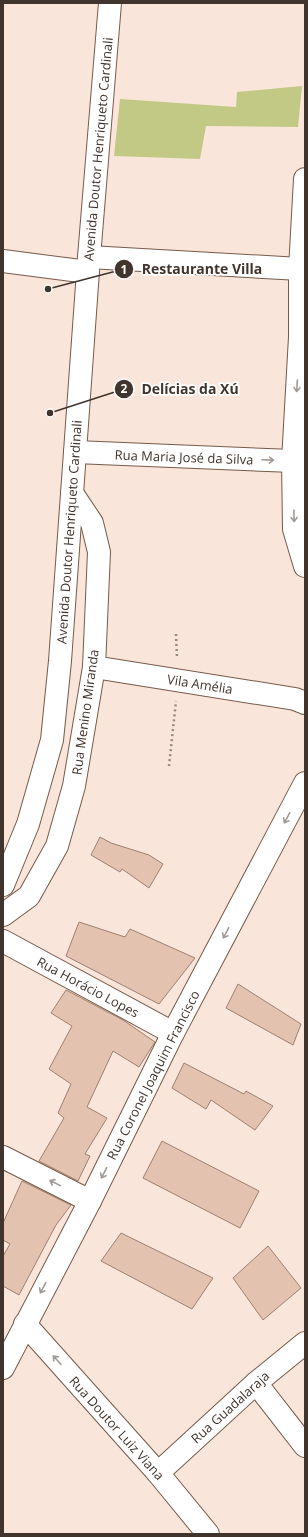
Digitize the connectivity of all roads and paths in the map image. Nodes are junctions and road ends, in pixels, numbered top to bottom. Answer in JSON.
{"nodes":[{"id":1,"x":110,"y":3,"type":"edge"},
{"id":2,"x":305,"y":180,"type":"edge"},
{"id":3,"x":3,"y":261,"type":"edge"},
{"id":4,"x":89,"y":264,"type":"junction"},
{"id":5,"x":300,"y":268,"type":"junction"},
{"id":6,"x":75,"y":452,"type":"junction"},
{"id":7,"x":293,"y":462,"type":"junction"},
{"id":8,"x":72,"y":493,"type":"junction"},
{"id":9,"x":305,"y":566,"type":"edge"},
{"id":10,"x":94,"y":666,"type":"junction"},
{"id":11,"x":305,"y":703,"type":"edge"},
{"id":12,"x":305,"y":783,"type":"edge"},
{"id":13,"x":3,"y":885,"type":"edge"},
{"id":14,"x":3,"y":915,"type":"edge"},
{"id":15,"x":3,"y":941,"type":"edge"},
{"id":16,"x":173,"y":1033,"type":"junction"},
{"id":17,"x":3,"y":1157,"type":"edge"},
{"id":18,"x":90,"y":1201,"type":"junction"},
{"id":19,"x":24,"y":1324,"type":"junction"},
{"id":20,"x":305,"y":1343,"type":"edge"},
{"id":21,"x":3,"y":1368,"type":"edge"},
{"id":22,"x":256,"y":1383,"type":"junction"},
{"id":23,"x":305,"y":1446,"type":"edge"},
{"id":24,"x":158,"y":1473,"type":"junction"},
{"id":25,"x":208,"y":1534,"type":"edge"}],
"edges":[{"from":1,"to":4,"type":"street","name":"Avenida Doutor Henriqueto Cardinali"},
{"from":2,"to":5,"type":"street"},
{"from":3,"to":4,"type":"street"},
{"from":4,"to":5,"type":"street"},
{"from":4,"to":6,"type":"street","name":"Avenida Doutor Henriqueto Cardinali"},
{"from":5,"to":7,"type":"street","one_way":true},
{"from":6,"to":7,"type":"street","name":"Rua Maria José da Silva","one_way":true},
{"from":6,"to":8,"type":"street","name":"Avenida Doutor Henriqueto Cardinali"},
{"from":7,"to":9,"type":"street","one_way":true},
{"from":8,"to":10,"type":"street","name":"Rua Menino Miranda"},
{"from":8,"to":13,"type":"street","name":"Avenida Doutor Henriqueto Cardinali"},
{"from":10,"to":11,"type":"street","name":"Vila Amélia"},
{"from":10,"to":14,"type":"street","name":"Rua Menino Miranda"},
{"from":12,"to":16,"type":"street","name":"Rua Coronel Joaquim Francisco","one_way":true},
{"from":15,"to":16,"type":"street","name":"Rua Horácio Lopes"},
{"from":16,"to":18,"type":"street","name":"Rua Coronel Joaquim Francisco","one_way":true},
{"from":18,"to":17,"type":"street","one_way":true},
{"from":18,"to":19,"type":"street","name":"Rua Coronel Joaquim Francisco","one_way":true},
{"from":19,"to":21,"type":"street","name":"Rua Coronel Joaquim Francisco"},
{"from":24,"to":19,"type":"street","name":"Rua Doutor Luiz Viana","one_way":true},
{"from":20,"to":22,"type":"street","name":"Rua Guadalaraja"},
{"from":22,"to":23,"type":"street"},
{"from":22,"to":24,"type":"street","name":"Rua Guadalaraja"},
{"from":24,"to":25,"type":"street","name":"Rua Doutor Luiz Viana"}]}
